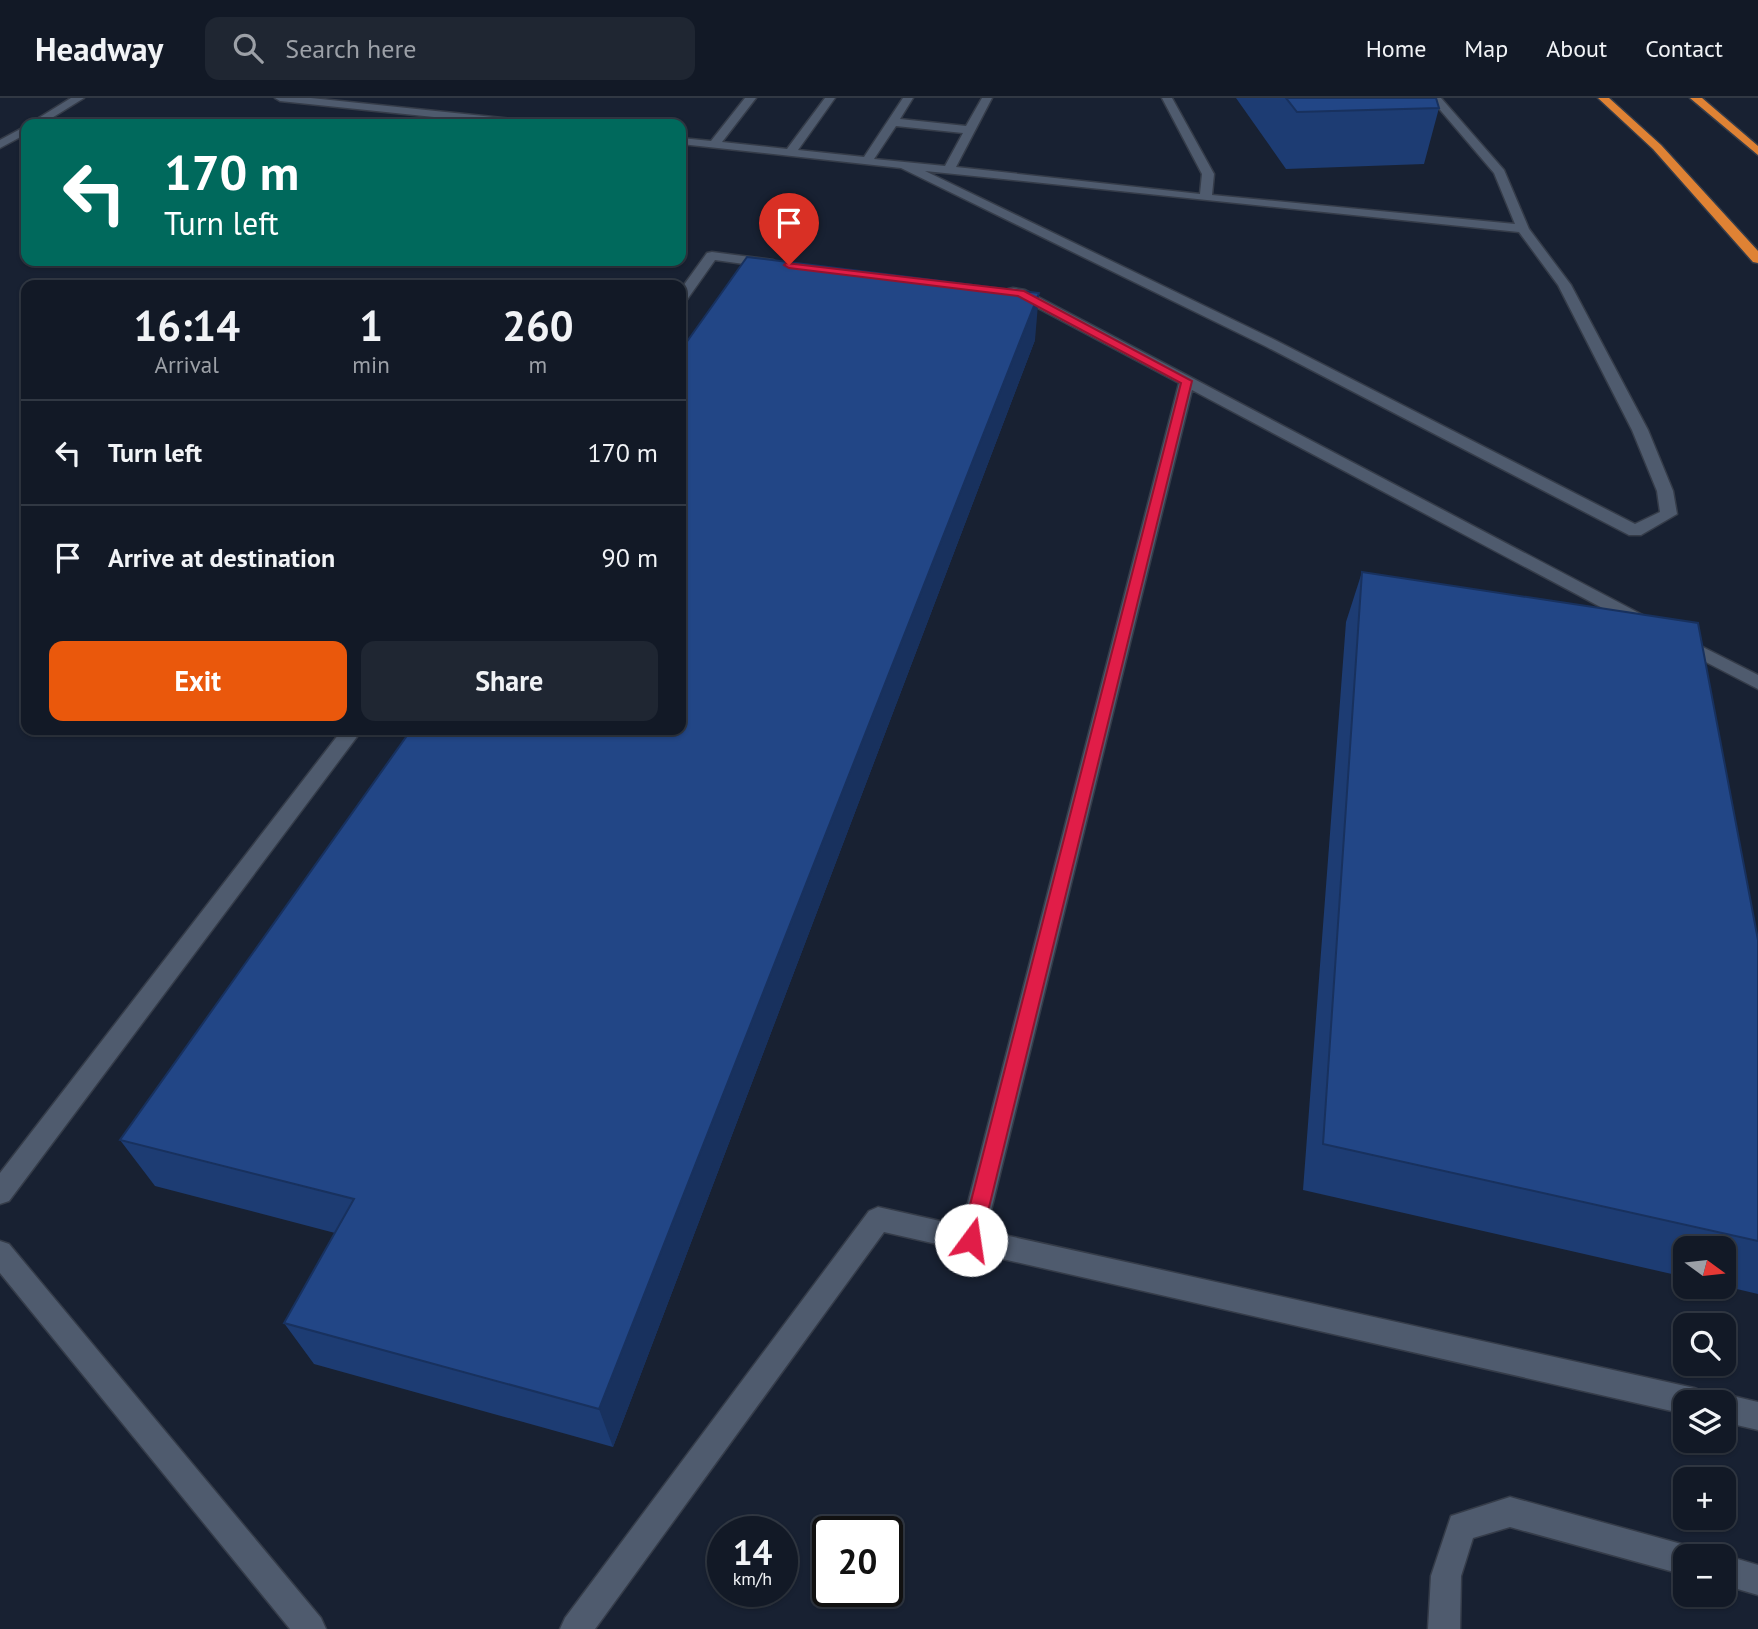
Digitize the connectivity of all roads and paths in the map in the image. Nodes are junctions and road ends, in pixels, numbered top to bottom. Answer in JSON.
{"nodes":[{"id":1,"x":79,"y":98,"type":"edge"},
{"id":2,"x":280,"y":98,"type":"edge"},
{"id":3,"x":751,"y":98,"type":"edge"},
{"id":4,"x":830,"y":98,"type":"edge"},
{"id":5,"x":908,"y":98,"type":"edge"},
{"id":6,"x":987,"y":98,"type":"edge"},
{"id":7,"x":1167,"y":98,"type":"edge"},
{"id":8,"x":1435,"y":98,"type":"edge"},
{"id":9,"x":1603,"y":98,"type":"edge"},
{"id":10,"x":1695,"y":98,"type":"edge"},
{"id":11,"x":43,"y":119,"type":"edge"},
{"id":12,"x":483,"y":119,"type":"edge"},
{"id":13,"x":892,"y":122,"type":"junction"},
{"id":14,"x":970,"y":130,"type":"junction"},
{"id":15,"x":21,"y":132,"type":"edge"},
{"id":16,"x":686,"y":141,"type":"edge"},
{"id":17,"x":714,"y":144,"type":"junction"},
{"id":18,"x":0,"y":145,"type":"edge"},
{"id":19,"x":1758,"y":152,"type":"edge"},
{"id":20,"x":790,"y":153,"type":"junction"},
{"id":21,"x":867,"y":161,"type":"junction"},
{"id":22,"x":901,"y":164,"type":"junction"},
{"id":23,"x":948,"y":170,"type":"junction"},
{"id":24,"x":1206,"y":198,"type":"junction"},
{"id":25,"x":1524,"y":229,"type":"junction"},
{"id":26,"x":1758,"y":259,"type":"edge"},
{"id":27,"x":793,"y":266,"type":"edge"},
{"id":28,"x":994,"y":290,"type":"edge"},
{"id":29,"x":686,"y":291,"type":"edge"},
{"id":30,"x":1187,"y":381,"type":"junction"},
{"id":31,"x":1758,"y":683,"type":"edge"},
{"id":32,"x":348,"y":735,"type":"edge"},
{"id":33,"x":0,"y":1193,"type":"edge"},
{"id":34,"x":971,"y":1240,"type":"junction"},
{"id":35,"x":0,"y":1253,"type":"edge"},
{"id":36,"x":1673,"y":1398,"type":"edge"},
{"id":37,"x":1736,"y":1411,"type":"edge"},
{"id":38,"x":1758,"y":1416,"type":"edge"},
{"id":39,"x":1673,"y":1557,"type":"edge"},
{"id":40,"x":1736,"y":1574,"type":"edge"},
{"id":41,"x":1758,"y":1580,"type":"edge"},
{"id":42,"x":310,"y":1629,"type":"edge"},
{"id":43,"x":576,"y":1629,"type":"edge"},
{"id":44,"x":1444,"y":1629,"type":"edge"}],
"edges":[{"from":1,"to":11,"type":"street"},
{"from":2,"to":12,"type":"street"},
{"from":3,"to":17,"type":"street"},
{"from":4,"to":20,"type":"street"},
{"from":5,"to":13,"type":"street"},
{"from":6,"to":14,"type":"street"},
{"from":7,"to":24,"type":"street"},
{"from":8,"to":25,"type":"street"},
{"from":9,"to":26,"type":"highway"},
{"from":10,"to":19,"type":"highway"},
{"from":13,"to":14,"type":"street"},
{"from":13,"to":21,"type":"street"},
{"from":14,"to":23,"type":"street"},
{"from":15,"to":18,"type":"street"},
{"from":16,"to":17,"type":"street"},
{"from":17,"to":20,"type":"street"},
{"from":20,"to":21,"type":"street"},
{"from":21,"to":22,"type":"street"},
{"from":22,"to":23,"type":"street"},
{"from":22,"to":25,"type":"street"},
{"from":23,"to":24,"type":"street"},
{"from":24,"to":25,"type":"street"},
{"from":27,"to":29,"type":"street"},
{"from":28,"to":30,"type":"street"},
{"from":30,"to":31,"type":"street"},
{"from":30,"to":34,"type":"street"},
{"from":32,"to":33,"type":"street"},
{"from":34,"to":36,"type":"street"},
{"from":34,"to":43,"type":"street"},
{"from":35,"to":42,"type":"street"},
{"from":37,"to":38,"type":"street"},
{"from":39,"to":44,"type":"street"},
{"from":40,"to":41,"type":"street"}]}
